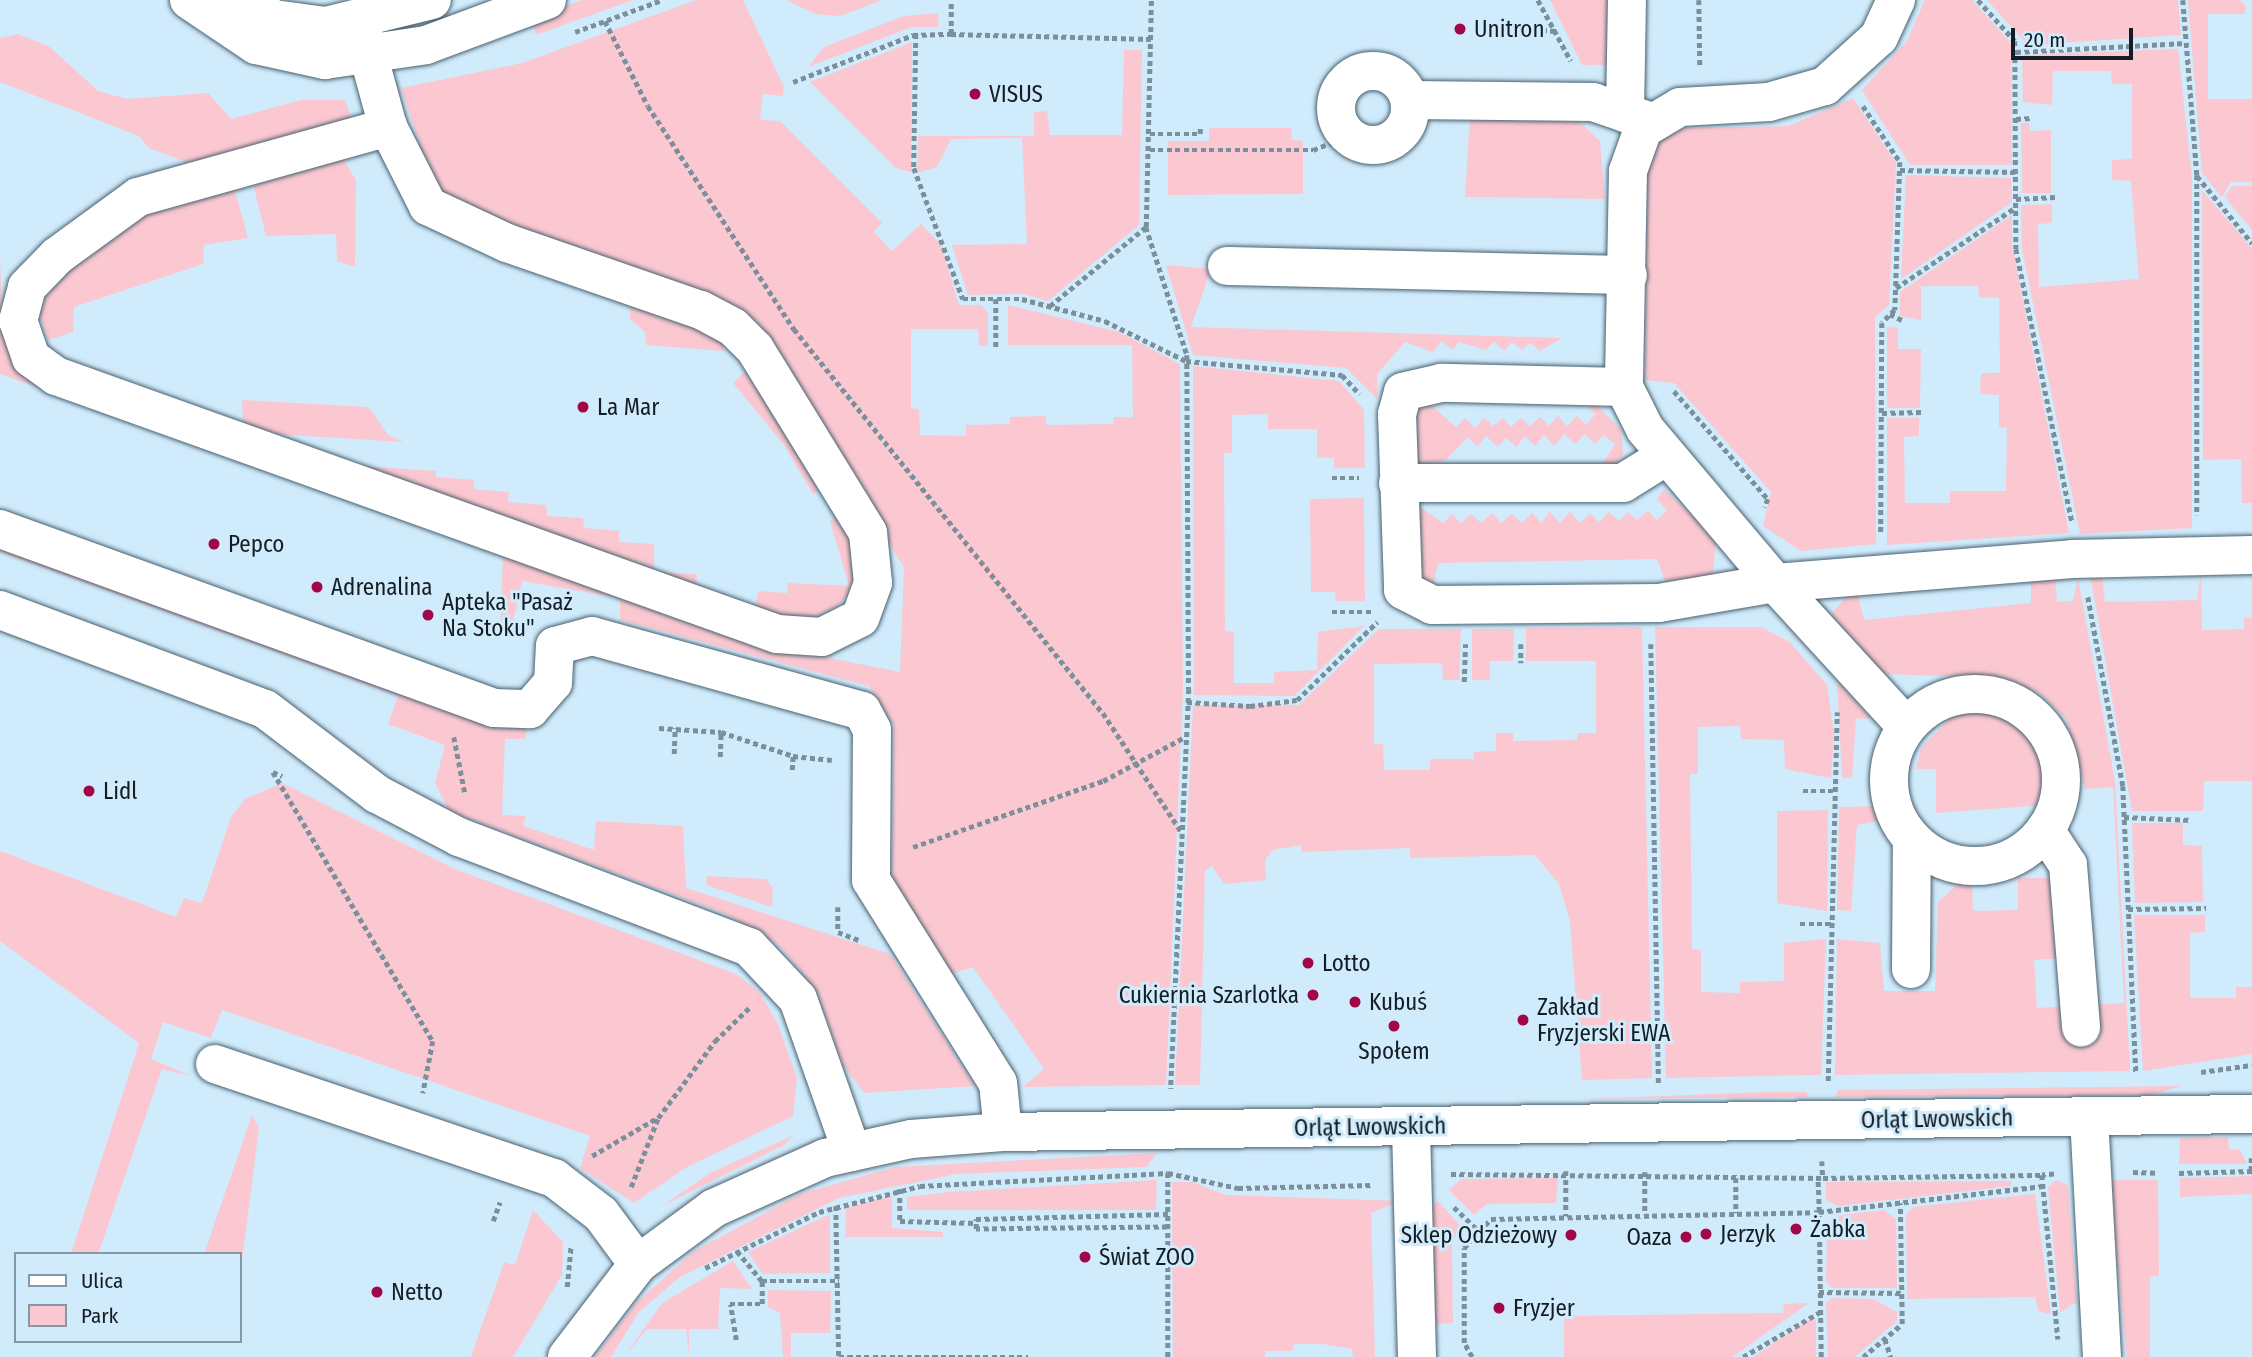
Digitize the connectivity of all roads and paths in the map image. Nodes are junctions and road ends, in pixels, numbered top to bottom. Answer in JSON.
{"nodes":[{"id":1,"x":189,"y":0,"type":"edge"},
{"id":2,"x":238,"y":0,"type":"edge"},
{"id":3,"x":432,"y":0,"type":"edge"},
{"id":4,"x":547,"y":0,"type":"edge"},
{"id":5,"x":951,"y":0,"type":"edge"},
{"id":6,"x":1151,"y":0,"type":"edge"},
{"id":7,"x":1538,"y":0,"type":"edge"},
{"id":8,"x":1627,"y":0,"type":"edge"},
{"id":9,"x":1699,"y":0,"type":"edge"},
{"id":10,"x":1896,"y":0,"type":"edge"},
{"id":11,"x":1978,"y":0,"type":"edge"},
{"id":12,"x":2183,"y":0,"type":"edge"},
{"id":13,"x":395,"y":6,"type":"edge"},
{"id":14,"x":605,"y":21,"type":"dead end"},
{"id":15,"x":1508,"y":27,"type":"dead end"},
{"id":16,"x":1556,"y":31,"type":"junction"},
{"id":17,"x":916,"y":34,"type":"junction"},
{"id":18,"x":951,"y":34,"type":"junction"},
{"id":19,"x":1151,"y":39,"type":"junction"},
{"id":20,"x":377,"y":43,"type":"junction"},
{"id":21,"x":2186,"y":43,"type":"junction"},
{"id":22,"x":2015,"y":52,"type":"junction"},
{"id":23,"x":1574,"y":67,"type":"dead end"},
{"id":24,"x":1700,"y":78,"type":"dead end"},
{"id":25,"x":793,"y":82,"type":"dead end"},
{"id":26,"x":1409,"y":100,"type":"junction"},
{"id":27,"x":1637,"y":117,"type":"junction"},
{"id":28,"x":2031,"y":118,"type":"dead end"},
{"id":29,"x":2016,"y":119,"type":"junction"},
{"id":30,"x":1876,"y":125,"type":"dead end"},
{"id":31,"x":388,"y":127,"type":"junction"},
{"id":32,"x":1200,"y":128,"type":"dead end"},
{"id":33,"x":1150,"y":134,"type":"junction"},
{"id":34,"x":1348,"y":136,"type":"junction"},
{"id":35,"x":1150,"y":150,"type":"junction"},
{"id":36,"x":1900,"y":170,"type":"junction"},
{"id":37,"x":2016,"y":172,"type":"junction"},
{"id":38,"x":2197,"y":176,"type":"junction"},
{"id":39,"x":2055,"y":197,"type":"dead end"},
{"id":40,"x":2016,"y":200,"type":"junction"},
{"id":41,"x":2016,"y":207,"type":"junction"},
{"id":42,"x":1146,"y":228,"type":"junction"},
{"id":43,"x":2252,"y":243,"type":"edge"},
{"id":44,"x":1227,"y":266,"type":"dead end"},
{"id":45,"x":1628,"y":275,"type":"junction"},
{"id":46,"x":1896,"y":288,"type":"junction"},
{"id":47,"x":996,"y":299,"type":"junction"},
{"id":48,"x":1049,"y":306,"type":"junction"},
{"id":49,"x":1890,"y":314,"type":"junction"},
{"id":50,"x":1904,"y":321,"type":"dead end"},
{"id":51,"x":996,"y":347,"type":"dead end"},
{"id":52,"x":1186,"y":361,"type":"junction"},
{"id":53,"x":1342,"y":375,"type":"dead end"},
{"id":54,"x":1624,"y":387,"type":"junction"},
{"id":55,"x":1663,"y":389,"type":"dead end"},
{"id":56,"x":1922,"y":412,"type":"dead end"},
{"id":57,"x":1882,"y":413,"type":"junction"},
{"id":58,"x":1665,"y":457,"type":"junction"},
{"id":59,"x":1332,"y":478,"type":"dead end"},
{"id":60,"x":1385,"y":481,"type":"junction"},
{"id":61,"x":2071,"y":517,"type":"dead end"},
{"id":62,"x":1761,"y":518,"type":"dead end"},
{"id":63,"x":1881,"y":518,"type":"dead end"},
{"id":64,"x":0,"y":530,"type":"edge"},
{"id":65,"x":2197,"y":531,"type":"dead end"},
{"id":66,"x":2252,"y":555,"type":"edge"},
{"id":67,"x":2080,"y":559,"type":"junction"},
{"id":68,"x":1775,"y":583,"type":"junction"},
{"id":69,"x":0,"y":610,"type":"edge"},
{"id":70,"x":1332,"y":612,"type":"dead end"},
{"id":71,"x":1372,"y":612,"type":"dead end"},
{"id":72,"x":1377,"y":622,"type":"dead end"},
{"id":73,"x":1466,"y":634,"type":"dead end"},
{"id":74,"x":1650,"y":635,"type":"dead end"},
{"id":75,"x":1465,"y":682,"type":"dead end"},
{"id":76,"x":446,"y":691,"type":"junction"},
{"id":77,"x":1188,"y":702,"type":"junction"},
{"id":78,"x":1835,"y":703,"type":"dead end"},
{"id":79,"x":1906,"y":726,"type":"junction"},
{"id":80,"x":659,"y":728,"type":"dead end"},
{"id":81,"x":675,"y":729,"type":"junction"},
{"id":82,"x":721,"y":732,"type":"junction"},
{"id":83,"x":1185,"y":737,"type":"junction"},
{"id":84,"x":674,"y":754,"type":"dead end"},
{"id":85,"x":793,"y":756,"type":"junction"},
{"id":86,"x":720,"y":757,"type":"dead end"},
{"id":87,"x":845,"y":762,"type":"dead end"},
{"id":88,"x":1136,"y":762,"type":"junction"},
{"id":89,"x":792,"y":769,"type":"dead end"},
{"id":90,"x":273,"y":772,"type":"dead end"},
{"id":91,"x":1836,"y":791,"type":"junction"},
{"id":92,"x":1802,"y":792,"type":"dead end"},
{"id":93,"x":2124,"y":817,"type":"junction"},
{"id":94,"x":2191,"y":820,"type":"dead end"},
{"id":95,"x":2045,"y":830,"type":"junction"},
{"id":96,"x":1182,"y":832,"type":"junction"},
{"id":97,"x":1912,"y":839,"type":"junction"},
{"id":98,"x":478,"y":846,"type":"junction"},
{"id":99,"x":871,"y":880,"type":"junction"},
{"id":100,"x":2206,"y":908,"type":"dead end"},
{"id":101,"x":2128,"y":909,"type":"junction"},
{"id":102,"x":1800,"y":923,"type":"dead end"},
{"id":103,"x":1832,"y":923,"type":"junction"},
{"id":104,"x":1911,"y":969,"type":"dead end"},
{"id":105,"x":757,"y":1000,"type":"dead end"},
{"id":106,"x":2081,"y":1027,"type":"dead end"},
{"id":107,"x":215,"y":1064,"type":"dead end"},
{"id":108,"x":2136,"y":1071,"type":"dead end"},
{"id":109,"x":1828,"y":1076,"type":"dead end"},
{"id":110,"x":1659,"y":1080,"type":"dead end"},
{"id":111,"x":1170,"y":1095,"type":"dead end"},
{"id":112,"x":2252,"y":1114,"type":"edge"},
{"id":113,"x":2089,"y":1116,"type":"junction"},
{"id":114,"x":658,"y":1118,"type":"junction"},
{"id":115,"x":1411,"y":1128,"type":"junction"},
{"id":116,"x":415,"y":1131,"type":"junction"},
{"id":117,"x":1003,"y":1132,"type":"junction"},
{"id":118,"x":852,"y":1152,"type":"junction"},
{"id":119,"x":1822,"y":1153,"type":"dead end"},
{"id":120,"x":2251,"y":1158,"type":"edge"},
{"id":121,"x":1168,"y":1162,"type":"dead end"},
{"id":122,"x":1566,"y":1171,"type":"junction"},
{"id":123,"x":2252,"y":1171,"type":"edge"},
{"id":124,"x":1645,"y":1172,"type":"junction"},
{"id":125,"x":1168,"y":1173,"type":"junction"},
{"id":126,"x":2064,"y":1173,"type":"dead end"},
{"id":127,"x":2179,"y":1173,"type":"dead end"},
{"id":128,"x":1438,"y":1174,"type":"dead end"},
{"id":129,"x":2042,"y":1175,"type":"junction"},
{"id":130,"x":554,"y":1178,"type":"junction"},
{"id":131,"x":1736,"y":1178,"type":"junction"},
{"id":132,"x":1820,"y":1178,"type":"junction"},
{"id":133,"x":1387,"y":1184,"type":"dead end"},
{"id":134,"x":2044,"y":1186,"type":"junction"},
{"id":135,"x":900,"y":1189,"type":"junction"},
{"id":136,"x":626,"y":1201,"type":"dead end"},
{"id":137,"x":1900,"y":1203,"type":"junction"},
{"id":138,"x":1451,"y":1204,"type":"dead end"},
{"id":139,"x":836,"y":1206,"type":"junction"},
{"id":140,"x":1819,"y":1212,"type":"junction"},
{"id":141,"x":1736,"y":1213,"type":"junction"},
{"id":142,"x":1168,"y":1214,"type":"junction"},
{"id":143,"x":1645,"y":1215,"type":"junction"},
{"id":144,"x":1566,"y":1216,"type":"junction"},
{"id":145,"x":976,"y":1223,"type":"junction"},
{"id":146,"x":1167,"y":1227,"type":"junction"},
{"id":147,"x":1479,"y":1231,"type":"junction"},
{"id":148,"x":737,"y":1251,"type":"junction"},
{"id":149,"x":583,"y":1258,"type":"dead end"},
{"id":150,"x":572,"y":1263,"type":"dead end"},
{"id":151,"x":638,"y":1264,"type":"junction"},
{"id":152,"x":695,"y":1274,"type":"dead end"},
{"id":153,"x":762,"y":1281,"type":"junction"},
{"id":154,"x":839,"y":1281,"type":"junction"},
{"id":155,"x":1819,"y":1292,"type":"junction"},
{"id":156,"x":1902,"y":1293,"type":"junction"},
{"id":157,"x":1820,"y":1312,"type":"junction"},
{"id":158,"x":1885,"y":1339,"type":"junction"},
{"id":159,"x":736,"y":1340,"type":"dead end"},
{"id":160,"x":2059,"y":1345,"type":"dead end"},
{"id":161,"x":567,"y":1357,"type":"edge"},
{"id":162,"x":1028,"y":1357,"type":"edge"},
{"id":163,"x":1168,"y":1357,"type":"edge"},
{"id":164,"x":1417,"y":1357,"type":"edge"},
{"id":165,"x":1472,"y":1357,"type":"edge"},
{"id":166,"x":1744,"y":1357,"type":"edge"},
{"id":167,"x":1821,"y":1357,"type":"edge"},
{"id":168,"x":1863,"y":1357,"type":"edge"},
{"id":169,"x":1891,"y":1357,"type":"edge"},
{"id":170,"x":2102,"y":1357,"type":"edge"}],
"edges":[{"from":1,"to":20,"type":"street"},
{"from":2,"to":20,"type":"street"},
{"from":3,"to":13,"type":"street"},
{"from":4,"to":20,"type":"street"},
{"from":5,"to":18,"type":"path"},
{"from":6,"to":19,"type":"path"},
{"from":7,"to":16,"type":"path"},
{"from":8,"to":27,"type":"street"},
{"from":9,"to":24,"type":"path"},
{"from":10,"to":27,"type":"street"},
{"from":11,"to":22,"type":"path"},
{"from":12,"to":21,"type":"path"},
{"from":13,"to":20,"type":"street"},
{"from":14,"to":88,"type":"path"},
{"from":15,"to":16,"type":"path"},
{"from":16,"to":23,"type":"path"},
{"from":17,"to":18,"type":"path"},
{"from":17,"to":25,"type":"path"},
{"from":17,"to":47,"type":"path"},
{"from":18,"to":19,"type":"path"},
{"from":19,"to":33,"type":"path"},
{"from":20,"to":31,"type":"street"},
{"from":21,"to":22,"type":"path"},
{"from":21,"to":38,"type":"path"},
{"from":22,"to":29,"type":"path"},
{"from":26,"to":27,"type":"street"},
{"from":26,"to":34,"type":"street"},
{"from":26,"to":34,"type":"street"},
{"from":27,"to":45,"type":"street"},
{"from":28,"to":29,"type":"path"},
{"from":29,"to":37,"type":"path"},
{"from":30,"to":36,"type":"path"},
{"from":31,"to":31,"type":"street"},
{"from":32,"to":33,"type":"path"},
{"from":33,"to":35,"type":"path"},
{"from":34,"to":35,"type":"path"},
{"from":35,"to":42,"type":"path"},
{"from":36,"to":37,"type":"path"},
{"from":36,"to":46,"type":"path"},
{"from":37,"to":40,"type":"path"},
{"from":38,"to":43,"type":"path"},
{"from":38,"to":65,"type":"path"},
{"from":39,"to":40,"type":"path"},
{"from":40,"to":41,"type":"path"},
{"from":41,"to":46,"type":"path"},
{"from":41,"to":61,"type":"path"},
{"from":42,"to":48,"type":"path"},
{"from":42,"to":52,"type":"path"},
{"from":44,"to":45,"type":"street"},
{"from":45,"to":54,"type":"street"},
{"from":46,"to":49,"type":"path"},
{"from":47,"to":48,"type":"path"},
{"from":47,"to":51,"type":"path"},
{"from":48,"to":52,"type":"path"},
{"from":49,"to":50,"type":"path"},
{"from":49,"to":57,"type":"path"},
{"from":52,"to":53,"type":"path"},
{"from":52,"to":77,"type":"path"},
{"from":54,"to":58,"type":"street"},
{"from":54,"to":60,"type":"street"},
{"from":55,"to":62,"type":"path"},
{"from":56,"to":57,"type":"path"},
{"from":57,"to":63,"type":"path"},
{"from":58,"to":60,"type":"street"},
{"from":58,"to":68,"type":"street"},
{"from":59,"to":60,"type":"path"},
{"from":60,"to":68,"type":"street"},
{"from":64,"to":76,"type":"street"},
{"from":66,"to":67,"type":"street"},
{"from":67,"to":68,"type":"street"},
{"from":67,"to":93,"type":"path"},
{"from":68,"to":79,"type":"street"},
{"from":69,"to":98,"type":"street"},
{"from":70,"to":71,"type":"path"},
{"from":72,"to":77,"type":"path"},
{"from":73,"to":75,"type":"path"},
{"from":74,"to":110,"type":"path"},
{"from":76,"to":98,"type":"path"},
{"from":76,"to":99,"type":"street"},
{"from":77,"to":83,"type":"path"},
{"from":78,"to":91,"type":"path"},
{"from":79,"to":95,"type":"street"},
{"from":79,"to":97,"type":"street"},
{"from":80,"to":81,"type":"path"},
{"from":81,"to":82,"type":"path"},
{"from":81,"to":84,"type":"path"},
{"from":82,"to":85,"type":"path"},
{"from":82,"to":86,"type":"path"},
{"from":83,"to":88,"type":"path"},
{"from":83,"to":96,"type":"path"},
{"from":85,"to":87,"type":"path"},
{"from":85,"to":89,"type":"path"},
{"from":88,"to":96,"type":"path"},
{"from":88,"to":99,"type":"path"},
{"from":90,"to":116,"type":"path"},
{"from":91,"to":92,"type":"path"},
{"from":91,"to":103,"type":"path"},
{"from":93,"to":94,"type":"path"},
{"from":93,"to":101,"type":"path"},
{"from":95,"to":97,"type":"street"},
{"from":95,"to":106,"type":"street"},
{"from":96,"to":111,"type":"path"},
{"from":97,"to":104,"type":"street"},
{"from":98,"to":118,"type":"street"},
{"from":99,"to":117,"type":"street"},
{"from":100,"to":101,"type":"path"},
{"from":101,"to":108,"type":"path"},
{"from":102,"to":103,"type":"path"},
{"from":103,"to":109,"type":"path"},
{"from":105,"to":114,"type":"path"},
{"from":107,"to":116,"type":"street"},
{"from":112,"to":113,"type":"street","name":"Orląt Lwowskich"},
{"from":113,"to":115,"type":"street","name":"Orląt Lwowskich"},
{"from":113,"to":170,"type":"street"},
{"from":114,"to":130,"type":"path"},
{"from":114,"to":136,"type":"path"},
{"from":115,"to":117,"type":"street","name":"Orląt Lwowskich"},
{"from":115,"to":164,"type":"street"},
{"from":116,"to":130,"type":"street"},
{"from":117,"to":118,"type":"street","name":"Orląt Lwowskich"},
{"from":118,"to":151,"type":"street","name":"Orląt Lwowskich"},
{"from":119,"to":132,"type":"path"},
{"from":120,"to":123,"type":"path"},
{"from":121,"to":125,"type":"path"},
{"from":122,"to":124,"type":"path"},
{"from":122,"to":128,"type":"path"},
{"from":122,"to":144,"type":"path"},
{"from":123,"to":127,"type":"path"},
{"from":124,"to":131,"type":"path"},
{"from":124,"to":143,"type":"path"},
{"from":125,"to":133,"type":"path"},
{"from":125,"to":135,"type":"path"},
{"from":125,"to":142,"type":"path"},
{"from":126,"to":129,"type":"path"},
{"from":129,"to":132,"type":"path"},
{"from":129,"to":134,"type":"path"},
{"from":130,"to":151,"type":"street"},
{"from":131,"to":132,"type":"path"},
{"from":131,"to":141,"type":"path"},
{"from":132,"to":140,"type":"path"},
{"from":134,"to":137,"type":"path"},
{"from":134,"to":160,"type":"path"},
{"from":135,"to":139,"type":"path"},
{"from":135,"to":145,"type":"path"},
{"from":137,"to":140,"type":"path"},
{"from":137,"to":156,"type":"path"},
{"from":138,"to":147,"type":"path"},
{"from":139,"to":148,"type":"path"},
{"from":139,"to":154,"type":"path"},
{"from":140,"to":141,"type":"path"},
{"from":140,"to":155,"type":"path"},
{"from":141,"to":143,"type":"path"},
{"from":142,"to":145,"type":"path"},
{"from":142,"to":146,"type":"path"},
{"from":143,"to":144,"type":"path"},
{"from":144,"to":147,"type":"path"},
{"from":145,"to":146,"type":"path"},
{"from":146,"to":163,"type":"path"},
{"from":147,"to":165,"type":"path"},
{"from":148,"to":152,"type":"path"},
{"from":148,"to":153,"type":"path"},
{"from":149,"to":150,"type":"path"},
{"from":151,"to":161,"type":"street","name":"Orląt Lwowskich"},
{"from":153,"to":154,"type":"path"},
{"from":153,"to":159,"type":"path"},
{"from":154,"to":162,"type":"path"},
{"from":155,"to":156,"type":"path"},
{"from":155,"to":157,"type":"path"},
{"from":156,"to":158,"type":"path"},
{"from":157,"to":166,"type":"path"},
{"from":157,"to":167,"type":"path"},
{"from":158,"to":168,"type":"path"},
{"from":158,"to":169,"type":"path"}]}
